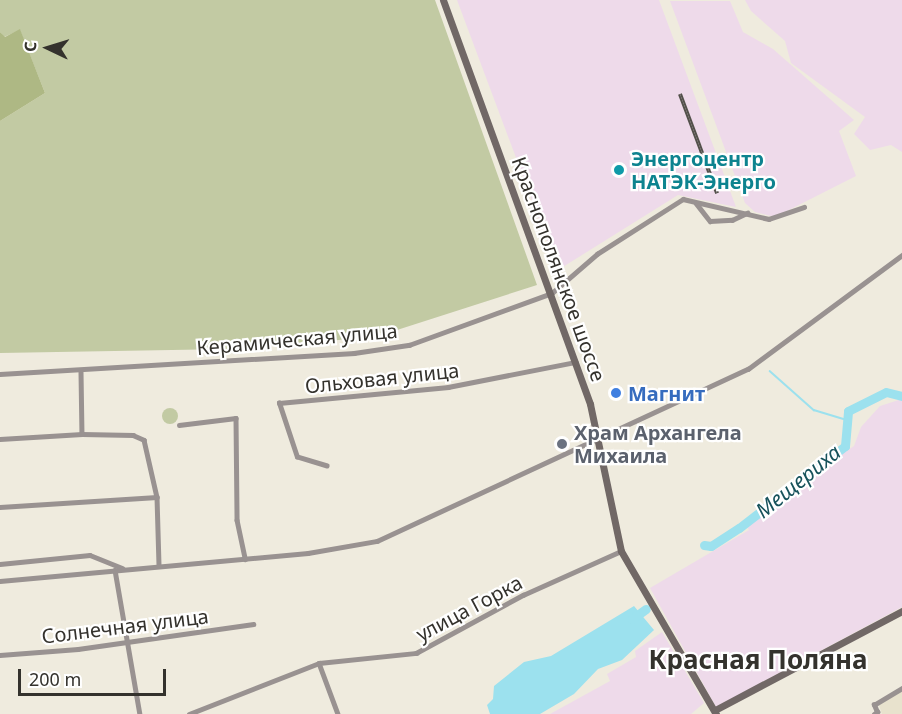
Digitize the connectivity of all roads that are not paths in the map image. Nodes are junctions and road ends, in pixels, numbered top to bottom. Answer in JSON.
{"nodes":[{"id":1,"x":443,"y":0,"type":"edge"},
{"id":2,"x":696,"y":203,"type":"junction"},
{"id":3,"x":804,"y":207,"type":"dead end"},
{"id":4,"x":747,"y":213,"type":"junction"},
{"id":5,"x":902,"y":255,"type":"edge"},
{"id":6,"x":552,"y":293,"type":"junction"},
{"id":7,"x":576,"y":362,"type":"junction"},
{"id":8,"x":81,"y":372,"type":"junction"},
{"id":9,"x":0,"y":374,"type":"edge"},
{"id":10,"x":179,"y":425,"type":"dead end"},
{"id":11,"x":82,"y":434,"type":"junction"},
{"id":12,"x":599,"y":437,"type":"junction"},
{"id":13,"x":0,"y":439,"type":"edge"},
{"id":14,"x":327,"y":466,"type":"dead end"},
{"id":15,"x":157,"y":497,"type":"junction"},
{"id":16,"x":0,"y":507,"type":"edge"},
{"id":17,"x":621,"y":551,"type":"junction"},
{"id":18,"x":245,"y":559,"type":"junction"},
{"id":19,"x":0,"y":564,"type":"edge"},
{"id":20,"x":159,"y":564,"type":"junction"},
{"id":21,"x":123,"y":568,"type":"junction"},
{"id":22,"x":115,"y":570,"type":"junction"},
{"id":23,"x":0,"y":580,"type":"edge"},
{"id":24,"x":902,"y":610,"type":"edge"},
{"id":25,"x":253,"y":624,"type":"dead end"},
{"id":26,"x":126,"y":642,"type":"junction"},
{"id":27,"x":0,"y":655,"type":"edge"},
{"id":28,"x":320,"y":663,"type":"junction"},
{"id":29,"x":902,"y":688,"type":"edge"},
{"id":30,"x":715,"y":712,"type":"edge"},
{"id":31,"x":140,"y":714,"type":"edge"},
{"id":32,"x":189,"y":714,"type":"edge"},
{"id":33,"x":338,"y":714,"type":"edge"},
{"id":34,"x":874,"y":714,"type":"edge"}],
"edges":[{"from":1,"to":6,"type":"main road","name":"Краснополянское шоссе"},
{"from":2,"to":4,"type":"street","name":"Керамическая улица"},
{"from":2,"to":4,"type":"street"},
{"from":2,"to":6,"type":"street","name":"Керамическая улица"},
{"from":3,"to":4,"type":"street","name":"Керамическая улица"},
{"from":5,"to":12,"type":"street"},
{"from":6,"to":7,"type":"main road","name":"Краснополянское шоссе"},
{"from":6,"to":8,"type":"street","name":"Керамическая улица"},
{"from":7,"to":12,"type":"main road","name":"Краснополянское шоссе"},
{"from":7,"to":14,"type":"street","name":"Ольховая улица"},
{"from":8,"to":9,"type":"street","name":"Керамическая улица"},
{"from":8,"to":11,"type":"street"},
{"from":10,"to":18,"type":"street"},
{"from":11,"to":13,"type":"street"},
{"from":11,"to":15,"type":"street"},
{"from":12,"to":17,"type":"main road","name":"Краснополянское шоссе"},
{"from":12,"to":18,"type":"street"},
{"from":15,"to":16,"type":"street"},
{"from":15,"to":20,"type":"street"},
{"from":17,"to":28,"type":"street","name":"улица Горка"},
{"from":17,"to":30,"type":"main road","name":"Краснополянское шоссе"},
{"from":18,"to":20,"type":"street"},
{"from":19,"to":21,"type":"street"},
{"from":20,"to":21,"type":"street"},
{"from":21,"to":22,"type":"street"},
{"from":22,"to":23,"type":"street"},
{"from":22,"to":26,"type":"street"},
{"from":24,"to":30,"type":"main road"},
{"from":25,"to":26,"type":"street","name":"Солнечная улица"},
{"from":26,"to":27,"type":"street","name":"Солнечная улица"},
{"from":26,"to":31,"type":"street"},
{"from":28,"to":32,"type":"street","name":"улица Горка"},
{"from":28,"to":33,"type":"street"},
{"from":29,"to":34,"type":"street"}]}
